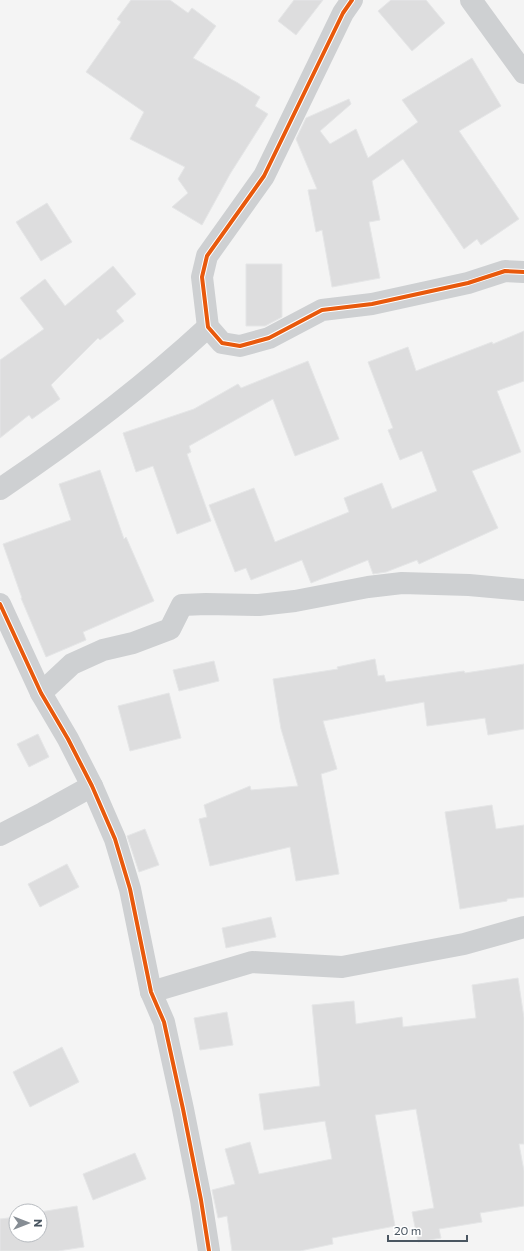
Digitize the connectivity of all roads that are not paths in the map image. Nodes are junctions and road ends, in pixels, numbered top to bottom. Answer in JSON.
{"nodes":[{"id":1,"x":352,"y":0,"type":"edge"},
{"id":2,"x":471,"y":0,"type":"edge"},
{"id":3,"x":524,"y":73,"type":"edge"},
{"id":4,"x":524,"y":272,"type":"edge"},
{"id":5,"x":208,"y":327,"type":"junction"},
{"id":6,"x":0,"y":489,"type":"edge"},
{"id":7,"x":524,"y":590,"type":"edge"},
{"id":8,"x":0,"y":604,"type":"edge"},
{"id":9,"x":41,"y":694,"type":"junction"},
{"id":10,"x":92,"y":786,"type":"junction"},
{"id":11,"x":0,"y":835,"type":"edge"},
{"id":12,"x":524,"y":927,"type":"edge"},
{"id":13,"x":151,"y":992,"type":"junction"},
{"id":14,"x":208,"y":1251,"type":"edge"}],
"edges":[{"from":1,"to":5,"type":"street"},
{"from":2,"to":3,"type":"street"},
{"from":4,"to":5,"type":"street"},
{"from":5,"to":6,"type":"street"},
{"from":7,"to":9,"type":"street"},
{"from":8,"to":9,"type":"street"},
{"from":9,"to":10,"type":"street"},
{"from":10,"to":11,"type":"street"},
{"from":10,"to":13,"type":"street"},
{"from":12,"to":13,"type":"street"},
{"from":13,"to":14,"type":"street"}]}
